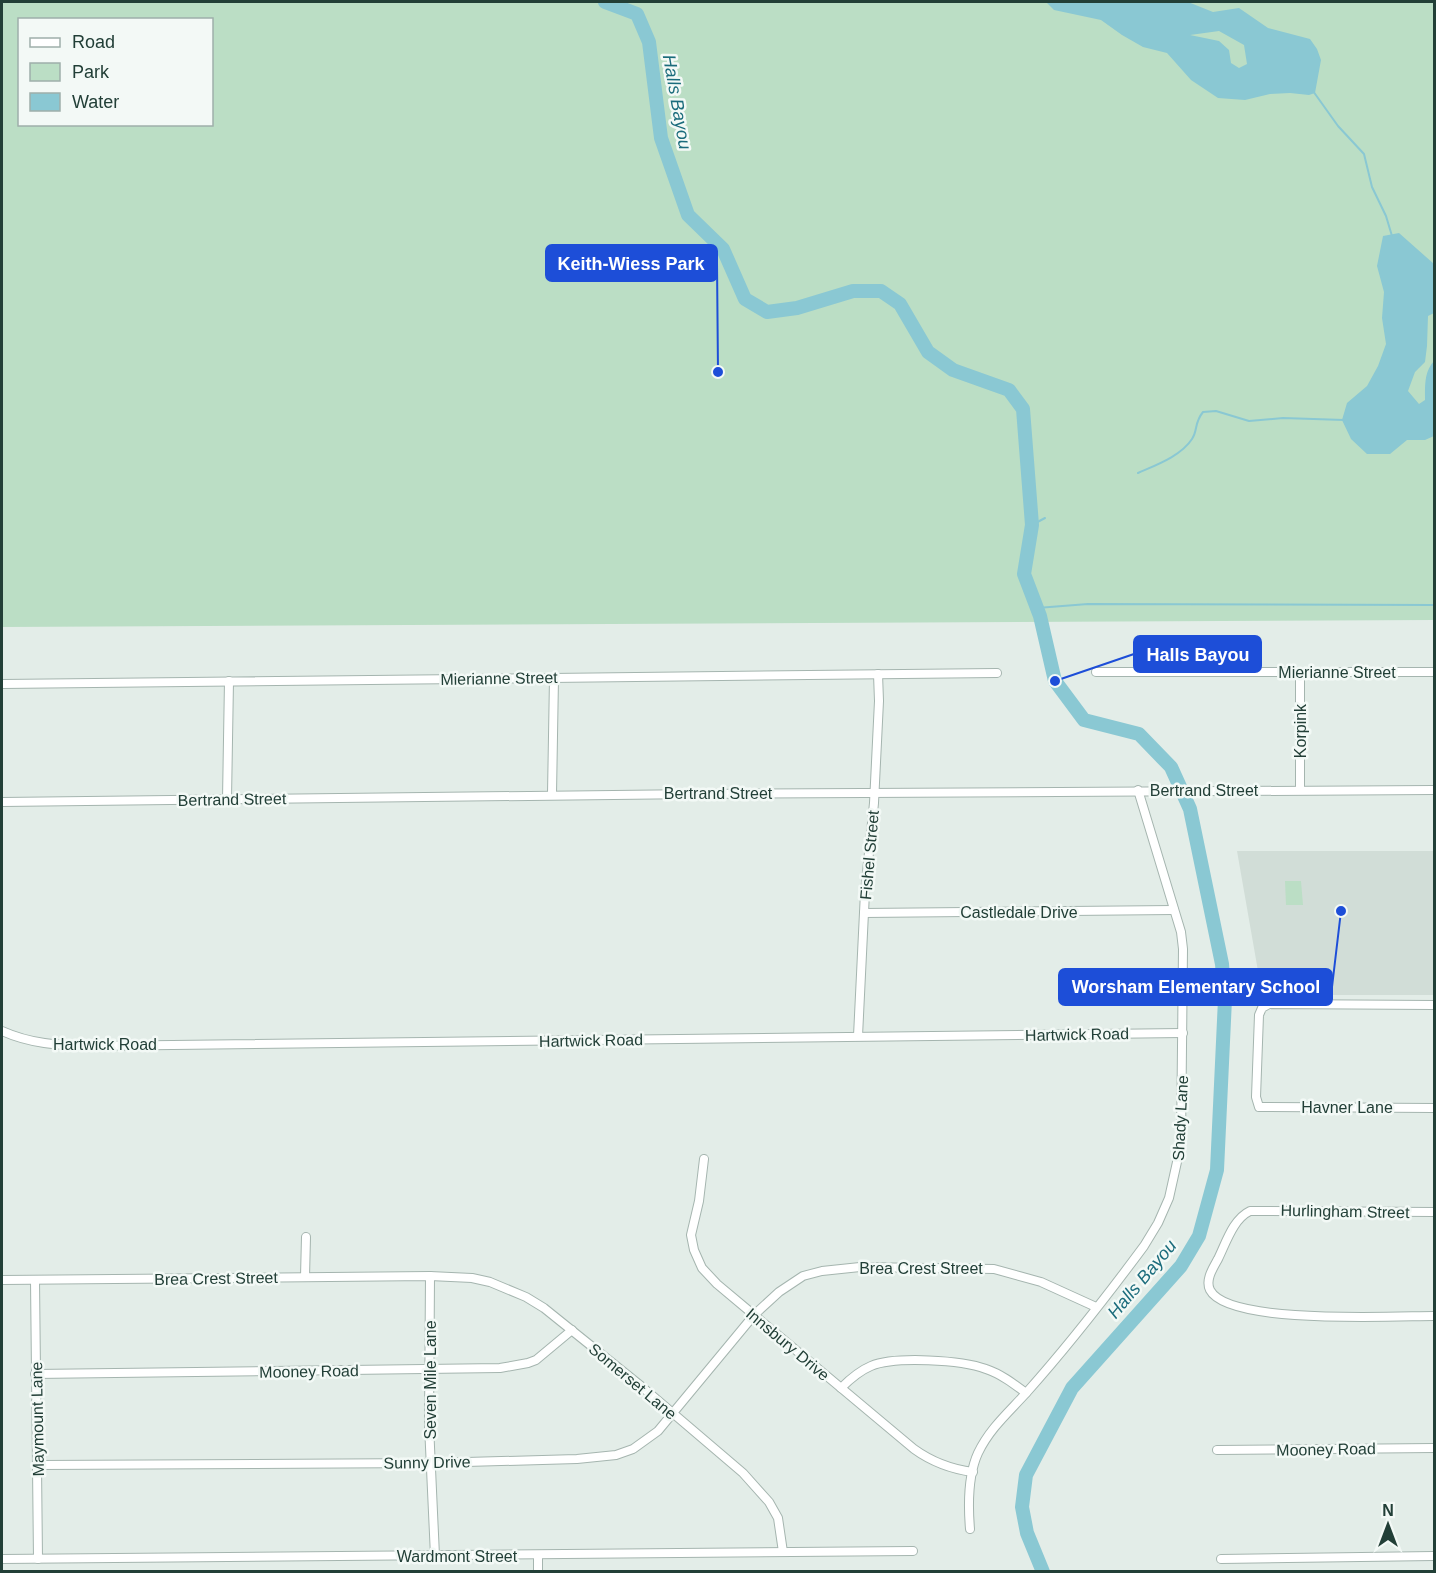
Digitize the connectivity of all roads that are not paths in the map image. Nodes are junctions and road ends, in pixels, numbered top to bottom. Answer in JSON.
{"nodes":[{"id":1,"x":1096,"y":672,"type":"dead end"},
{"id":2,"x":1300,"y":672,"type":"junction"},
{"id":3,"x":1434,"y":672,"type":"edge"},
{"id":4,"x":998,"y":673,"type":"dead end"},
{"id":5,"x":878,"y":674,"type":"junction"},
{"id":6,"x":554,"y":678,"type":"junction"},
{"id":7,"x":229,"y":681,"type":"junction"},
{"id":8,"x":2,"y":684,"type":"edge"},
{"id":9,"x":1138,"y":790,"type":"junction"},
{"id":10,"x":1300,"y":790,"type":"junction"},
{"id":11,"x":1434,"y":790,"type":"edge"},
{"id":12,"x":874,"y":792,"type":"junction"},
{"id":13,"x":552,"y":794,"type":"junction"},
{"id":14,"x":227,"y":799,"type":"junction"},
{"id":15,"x":2,"y":802,"type":"edge"},
{"id":16,"x":1174,"y":910,"type":"junction"},
{"id":17,"x":864,"y":913,"type":"junction"},
{"id":18,"x":1434,"y":1005,"type":"edge"},
{"id":19,"x":2,"y":1031,"type":"edge"},
{"id":20,"x":1183,"y":1032,"type":"junction"},
{"id":21,"x":858,"y":1036,"type":"junction"},
{"id":22,"x":1434,"y":1108,"type":"edge"},
{"id":23,"x":704,"y":1159,"type":"dead end"},
{"id":24,"x":1434,"y":1212,"type":"edge"},
{"id":25,"x":306,"y":1237,"type":"dead end"},
{"id":26,"x":430,"y":1276,"type":"junction"},
{"id":27,"x":304,"y":1277,"type":"junction"},
{"id":28,"x":2,"y":1280,"type":"edge"},
{"id":29,"x":35,"y":1280,"type":"junction"},
{"id":30,"x":1096,"y":1307,"type":"junction"},
{"id":31,"x":754,"y":1316,"type":"junction"},
{"id":32,"x":1434,"y":1316,"type":"edge"},
{"id":33,"x":572,"y":1330,"type":"junction"},
{"id":34,"x":430,"y":1370,"type":"junction"},
{"id":35,"x":36,"y":1374,"type":"junction"},
{"id":36,"x":841,"y":1388,"type":"junction"},
{"id":37,"x":1026,"y":1393,"type":"junction"},
{"id":38,"x":673,"y":1415,"type":"junction"},
{"id":39,"x":1434,"y":1448,"type":"edge"},
{"id":40,"x":1217,"y":1450,"type":"dead end"},
{"id":41,"x":431,"y":1463,"type":"junction"},
{"id":42,"x":38,"y":1465,"type":"junction"},
{"id":43,"x":973,"y":1472,"type":"junction"},
{"id":44,"x":970,"y":1529,"type":"dead end"},
{"id":45,"x":913,"y":1551,"type":"dead end"},
{"id":46,"x":783,"y":1552,"type":"junction"},
{"id":47,"x":538,"y":1555,"type":"junction"},
{"id":48,"x":435,"y":1556,"type":"junction"},
{"id":49,"x":1434,"y":1556,"type":"edge"},
{"id":50,"x":2,"y":1559,"type":"edge"},
{"id":51,"x":38,"y":1559,"type":"junction"},
{"id":52,"x":1221,"y":1559,"type":"dead end"},
{"id":53,"x":538,"y":1572,"type":"edge"}],
"edges":[{"from":1,"to":2,"type":"street","name":"Mierianne Street"},
{"from":2,"to":3,"type":"street","name":"Mierianne Street"},
{"from":2,"to":10,"type":"street","name":"Korpink"},
{"from":4,"to":5,"type":"street","name":"Mierianne Street"},
{"from":5,"to":6,"type":"street","name":"Mierianne Street"},
{"from":5,"to":12,"type":"street","name":"Fishel Street"},
{"from":6,"to":7,"type":"street","name":"Mierianne Street"},
{"from":6,"to":13,"type":"street"},
{"from":7,"to":8,"type":"street","name":"Mierianne Street"},
{"from":7,"to":14,"type":"street"},
{"from":9,"to":10,"type":"street","name":"Bertrand Street"},
{"from":9,"to":12,"type":"street","name":"Bertrand Street"},
{"from":9,"to":16,"type":"street","name":"Shady Lane"},
{"from":10,"to":11,"type":"street","name":"Bertrand Street"},
{"from":12,"to":13,"type":"street","name":"Bertrand Street"},
{"from":12,"to":17,"type":"street","name":"Fishel Street"},
{"from":13,"to":14,"type":"street","name":"Bertrand Street"},
{"from":14,"to":15,"type":"street","name":"Bertrand Street"},
{"from":16,"to":17,"type":"street","name":"Castledale Drive"},
{"from":16,"to":20,"type":"street","name":"Shady Lane"},
{"from":17,"to":21,"type":"street","name":"Fishel Street"},
{"from":18,"to":22,"type":"street","name":"Havner Lane"},
{"from":19,"to":21,"type":"street","name":"Hartwick Road"},
{"from":20,"to":21,"type":"street","name":"Hartwick Road"},
{"from":20,"to":30,"type":"street","name":"Shady Lane"},
{"from":23,"to":31,"type":"street","name":"Innsbury Drive"},
{"from":24,"to":32,"type":"street","name":"Hurlingham Street"},
{"from":25,"to":27,"type":"street"},
{"from":26,"to":27,"type":"street","name":"Brea Crest Street"},
{"from":26,"to":33,"type":"street","name":"Somerset Lane"},
{"from":26,"to":34,"type":"street","name":"Seven Mile Lane"},
{"from":27,"to":29,"type":"street","name":"Brea Crest Street"},
{"from":28,"to":29,"type":"street","name":"Brea Crest Street"},
{"from":29,"to":35,"type":"street","name":"Maymount Lane"},
{"from":30,"to":31,"type":"street","name":"Brea Crest Street"},
{"from":30,"to":37,"type":"street","name":"Shady Lane"},
{"from":31,"to":36,"type":"street","name":"Innsbury Drive"},
{"from":31,"to":38,"type":"street","name":"Sunny Drive"},
{"from":33,"to":34,"type":"street","name":"Mooney Road"},
{"from":33,"to":38,"type":"street","name":"Somerset Lane"},
{"from":34,"to":35,"type":"street","name":"Mooney Road"},
{"from":34,"to":41,"type":"street","name":"Seven Mile Lane"},
{"from":35,"to":42,"type":"street","name":"Maymount Lane"},
{"from":36,"to":37,"type":"street"},
{"from":36,"to":43,"type":"street","name":"Innsbury Drive"},
{"from":37,"to":43,"type":"street","name":"Shady Lane"},
{"from":38,"to":41,"type":"street","name":"Sunny Drive"},
{"from":38,"to":46,"type":"street","name":"Somerset Lane"},
{"from":39,"to":40,"type":"street","name":"Mooney Road"},
{"from":41,"to":42,"type":"street","name":"Sunny Drive"},
{"from":41,"to":48,"type":"street","name":"Seven Mile Lane"},
{"from":42,"to":51,"type":"street","name":"Maymount Lane"},
{"from":43,"to":44,"type":"street","name":"Shady Lane"},
{"from":45,"to":46,"type":"street","name":"Wardmont Street"},
{"from":46,"to":47,"type":"street","name":"Wardmont Street"},
{"from":47,"to":48,"type":"street","name":"Wardmont Street"},
{"from":47,"to":53,"type":"street"},
{"from":48,"to":51,"type":"street","name":"Wardmont Street"},
{"from":49,"to":52,"type":"street"},
{"from":50,"to":51,"type":"street","name":"Wardmont Street"}]}
